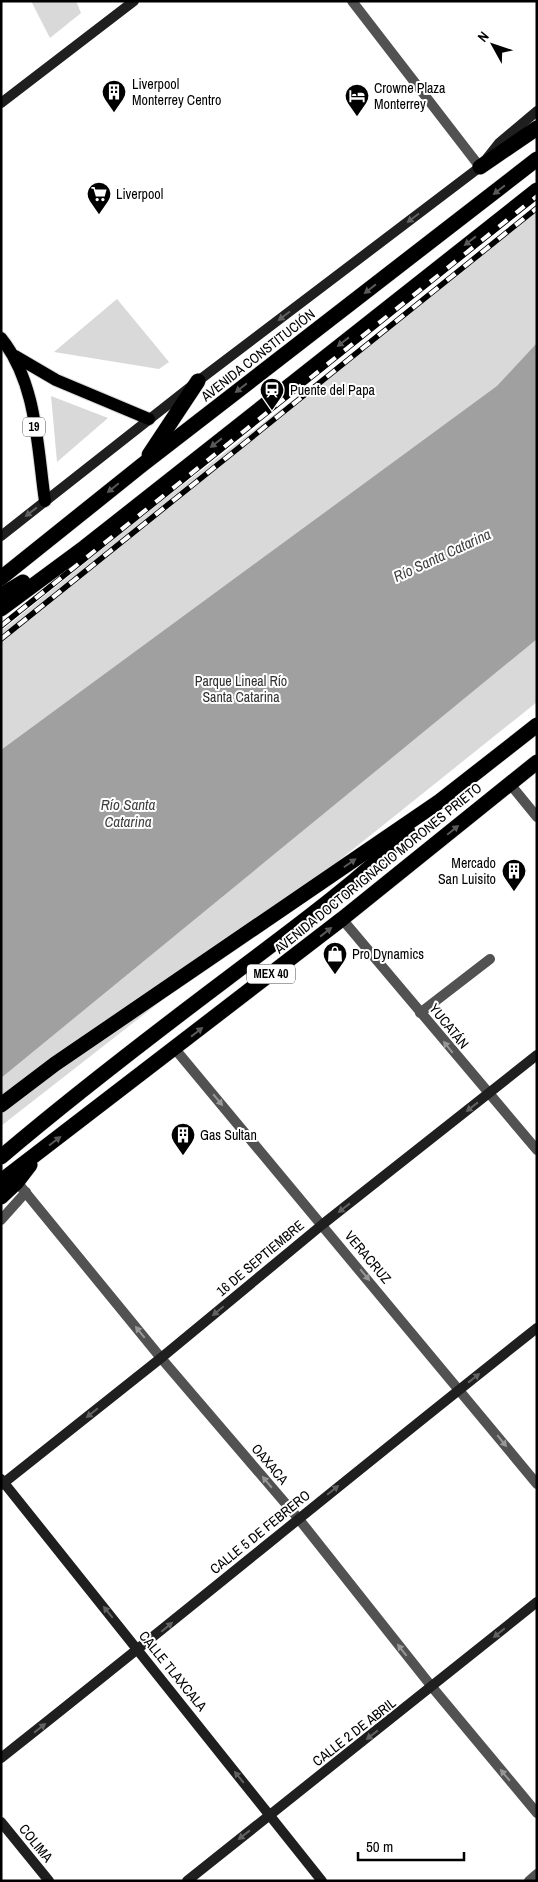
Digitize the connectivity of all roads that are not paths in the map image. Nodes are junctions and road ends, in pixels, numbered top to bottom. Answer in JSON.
{"nodes":[{"id":1,"x":134,"y":1,"type":"edge"},
{"id":2,"x":352,"y":1,"type":"edge"},
{"id":3,"x":1,"y":104,"type":"edge"},
{"id":4,"x":537,"y":111,"type":"edge"},
{"id":5,"x":537,"y":128,"type":"edge"},
{"id":6,"x":537,"y":159,"type":"edge"},
{"id":7,"x":480,"y":167,"type":"junction"},
{"id":8,"x":537,"y":190,"type":"edge"},
{"id":9,"x":1,"y":338,"type":"edge"},
{"id":10,"x":15,"y":356,"type":"junction"},
{"id":11,"x":198,"y":381,"type":"junction"},
{"id":12,"x":149,"y":419,"type":"junction"},
{"id":13,"x":142,"y":465,"type":"junction"},
{"id":14,"x":45,"y":501,"type":"junction"},
{"id":15,"x":1,"y":536,"type":"edge"},
{"id":16,"x":85,"y":546,"type":"junction"},
{"id":17,"x":1,"y":578,"type":"edge"},
{"id":18,"x":1,"y":595,"type":"edge"},
{"id":19,"x":1,"y":609,"type":"edge"},
{"id":20,"x":537,"y":725,"type":"edge"},
{"id":21,"x":537,"y":762,"type":"edge"},
{"id":22,"x":510,"y":784,"type":"junction"},
{"id":23,"x":440,"y":801,"type":"junction"},
{"id":24,"x":537,"y":817,"type":"edge"},
{"id":25,"x":342,"y":919,"type":"junction"},
{"id":26,"x":490,"y":959,"type":"dead end"},
{"id":27,"x":420,"y":1013,"type":"junction"},
{"id":28,"x":175,"y":1049,"type":"junction"},
{"id":29,"x":537,"y":1055,"type":"edge"},
{"id":30,"x":488,"y":1094,"type":"junction"},
{"id":31,"x":1,"y":1105,"type":"edge"},
{"id":32,"x":46,"y":1119,"type":"junction"},
{"id":33,"x":1,"y":1143,"type":"edge"},
{"id":34,"x":537,"y":1150,"type":"edge"},
{"id":35,"x":35,"y":1155,"type":"junction"},
{"id":36,"x":1,"y":1157,"type":"edge"},
{"id":37,"x":1,"y":1180,"type":"edge"},
{"id":38,"x":22,"y":1187,"type":"junction"},
{"id":39,"x":1,"y":1197,"type":"edge"},
{"id":40,"x":1,"y":1220,"type":"edge"},
{"id":41,"x":323,"y":1224,"type":"junction"},
{"id":42,"x":537,"y":1328,"type":"edge"},
{"id":43,"x":161,"y":1358,"type":"junction"},
{"id":44,"x":459,"y":1389,"type":"junction"},
{"id":45,"x":2,"y":1482,"type":"edge"},
{"id":46,"x":537,"y":1484,"type":"edge"},
{"id":47,"x":298,"y":1518,"type":"junction"},
{"id":48,"x":537,"y":1602,"type":"edge"},
{"id":49,"x":138,"y":1650,"type":"junction"},
{"id":50,"x":432,"y":1688,"type":"junction"},
{"id":51,"x":1,"y":1758,"type":"edge"},
{"id":52,"x":537,"y":1813,"type":"edge"},
{"id":53,"x":270,"y":1815,"type":"junction"},
{"id":54,"x":1,"y":1822,"type":"edge"},
{"id":55,"x":537,"y":1874,"type":"edge"},
{"id":56,"x":49,"y":1881,"type":"edge"},
{"id":57,"x":187,"y":1881,"type":"edge"},
{"id":58,"x":322,"y":1881,"type":"edge"},
{"id":59,"x":529,"y":1881,"type":"edge"}],
"edges":[{"from":1,"to":3,"type":"street"},
{"from":2,"to":7,"type":"street"},
{"from":4,"to":7,"type":"street"},
{"from":5,"to":7,"type":"highway"},
{"from":6,"to":13,"type":"highway","name":"AVENIDA CONSTITUCIÓN","one_way":true},
{"from":7,"to":11,"type":"street","one_way":true},
{"from":8,"to":16,"type":"highway","one_way":true},
{"from":9,"to":10,"type":"main road","number":"19"},
{"from":10,"to":12,"type":"main road","number":"19"},
{"from":10,"to":14,"type":"main road","number":"19"},
{"from":11,"to":12,"type":"street"},
{"from":11,"to":13,"type":"highway"},
{"from":12,"to":14,"type":"street"},
{"from":13,"to":17,"type":"highway","name":"AVENIDA CONSTITUCIÓN","one_way":true},
{"from":14,"to":15,"type":"street","one_way":true},
{"from":16,"to":18,"type":"highway"},
{"from":16,"to":19,"type":"highway"},
{"from":20,"to":23,"type":"highway","name":"AVENIDA DOCTOR IGNACIO MORONES PRIETO","number":"MEX 40"},
{"from":21,"to":22,"type":"highway","name":"AVENIDA DOCTOR IGNACIO MORONES PRIETO","number":"MEX 40"},
{"from":22,"to":24,"type":"street"},
{"from":25,"to":22,"type":"highway","name":"AVENIDA DOCTOR IGNACIO MORONES PRIETO","number":"MEX 40","one_way":true},
{"from":31,"to":23,"type":"highway","name":"AVENIDA DOCTOR IGNACIO MORONES PRIETO","number":"MEX 40","one_way":true},
{"from":23,"to":32,"type":"highway","number":"MEX 40"},
{"from":25,"to":27,"type":"street","name":"YUCATÁN"},
{"from":28,"to":25,"type":"highway","name":"AVENIDA DOCTOR IGNACIO MORONES PRIETO","number":"MEX 40","one_way":true},
{"from":26,"to":27,"type":"street"},
{"from":30,"to":27,"type":"street","name":"YUCATÁN","one_way":true},
{"from":35,"to":28,"type":"highway","name":"AVENIDA DOCTOR IGNACIO MORONES PRIETO","number":"MEX 40","one_way":true},
{"from":28,"to":41,"type":"street","name":"VERACRUZ","one_way":true},
{"from":29,"to":30,"type":"street","name":"16 DE SEPTIEMBRE"},
{"from":30,"to":34,"type":"street","name":"YUCATÁN"},
{"from":30,"to":41,"type":"street","name":"16 DE SEPTIEMBRE","one_way":true},
{"from":32,"to":33,"type":"highway"},
{"from":32,"to":36,"type":"highway","number":"MEX 40"},
{"from":35,"to":37,"type":"highway","name":"AVENIDA DOCTOR IGNACIO MORONES PRIETO","number":"MEX 40"},
{"from":35,"to":38,"type":"highway"},
{"from":38,"to":39,"type":"highway"},
{"from":38,"to":40,"type":"street"},
{"from":43,"to":38,"type":"street","name":"OAXACA","one_way":true},
{"from":41,"to":43,"type":"street","name":"16 DE SEPTIEMBRE","one_way":true},
{"from":41,"to":44,"type":"street","name":"VERACRUZ","one_way":true},
{"from":44,"to":42,"type":"street","name":"CALLE 5 DE FEBRERO","one_way":true},
{"from":43,"to":45,"type":"street","name":"16 DE SEPTIEMBRE","one_way":true},
{"from":47,"to":43,"type":"street","name":"OAXACA","one_way":true},
{"from":44,"to":46,"type":"street","name":"VERACRUZ","one_way":true},
{"from":47,"to":44,"type":"street","name":"CALLE 5 DE FEBRERO","one_way":true},
{"from":49,"to":45,"type":"street","name":"CALLE TLAXCALA","one_way":true},
{"from":49,"to":47,"type":"street","name":"CALLE 5 DE FEBRERO","one_way":true},
{"from":50,"to":47,"type":"street","name":"OAXACA","one_way":true},
{"from":48,"to":50,"type":"street","name":"CALLE 2 DE ABRIL","one_way":true},
{"from":51,"to":49,"type":"street","name":"CALLE 5 DE FEBRERO","one_way":true},
{"from":53,"to":49,"type":"street","name":"CALLE TLAXCALA","one_way":true},
{"from":52,"to":50,"type":"street","name":"OAXACA","one_way":true},
{"from":50,"to":53,"type":"street","name":"CALLE 2 DE ABRIL","one_way":true},
{"from":53,"to":57,"type":"street","name":"CALLE 2 DE ABRIL","one_way":true},
{"from":53,"to":58,"type":"street","name":"CALLE TLAXCALA"},
{"from":54,"to":56,"type":"street","name":"COLIMA"},
{"from":55,"to":59,"type":"street"}]}
